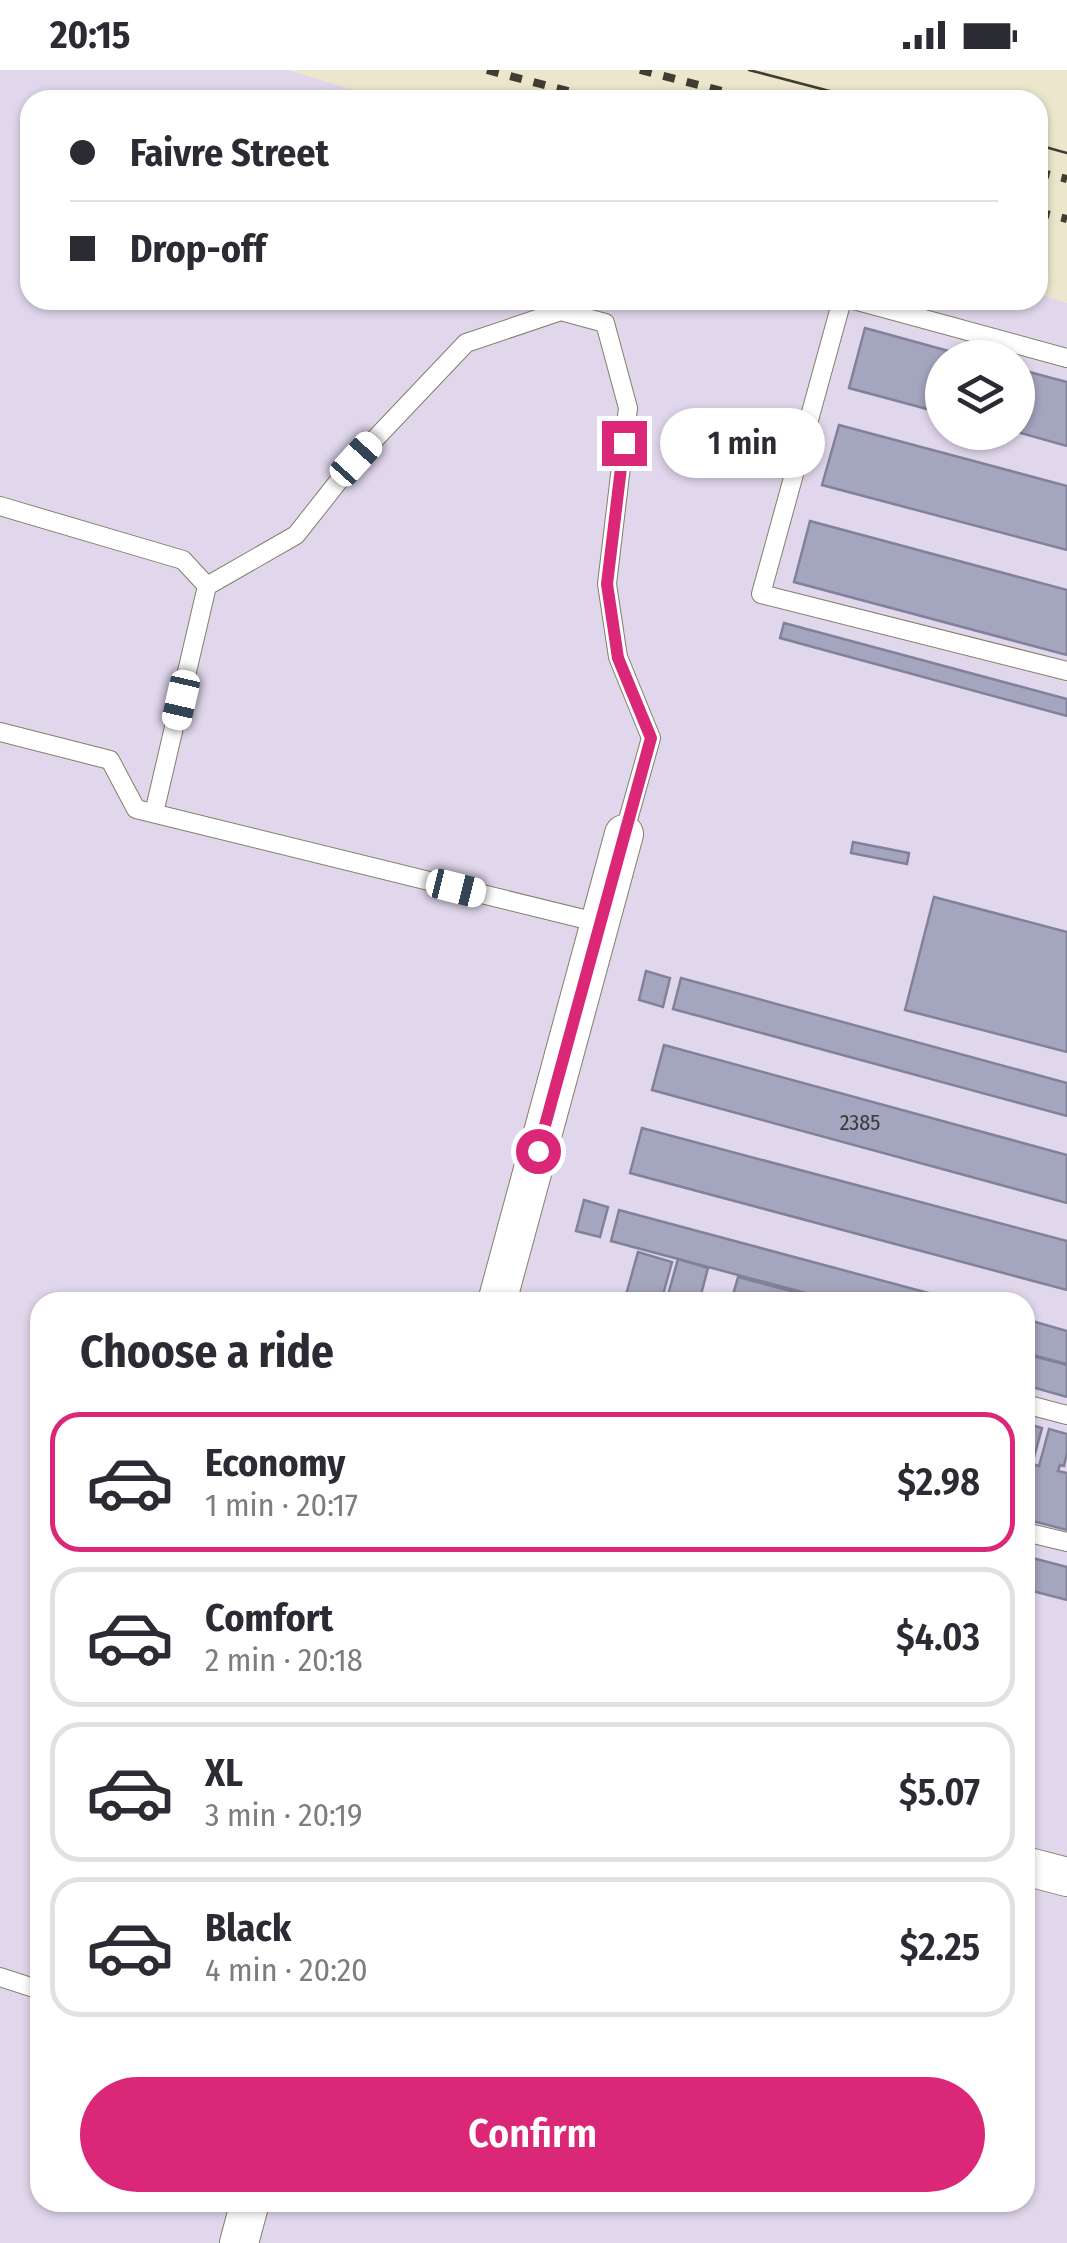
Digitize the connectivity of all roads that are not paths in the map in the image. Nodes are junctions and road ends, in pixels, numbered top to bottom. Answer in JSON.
{"nodes":[{"id":1,"x":839,"y":310,"type":"edge"},
{"id":2,"x":891,"y":310,"type":"edge"},
{"id":3,"x":1067,"y":358,"type":"edge"},
{"id":4,"x":0,"y":506,"type":"edge"},
{"id":5,"x":207,"y":586,"type":"junction"},
{"id":6,"x":1067,"y":671,"type":"edge"},
{"id":7,"x":0,"y":732,"type":"edge"},
{"id":8,"x":154,"y":813,"type":"junction"},
{"id":9,"x":624,"y":834,"type":"joint"},
{"id":10,"x":600,"y":923,"type":"junction"},
{"id":11,"x":500,"y":1292,"type":"edge"},
{"id":12,"x":1035,"y":1407,"type":"edge"},
{"id":13,"x":1067,"y":1415,"type":"edge"},
{"id":14,"x":1035,"y":1534,"type":"edge"},
{"id":15,"x":1067,"y":1542,"type":"edge"},
{"id":16,"x":1035,"y":1869,"type":"edge"},
{"id":17,"x":1067,"y":1877,"type":"edge"},
{"id":18,"x":0,"y":1977,"type":"edge"},
{"id":19,"x":30,"y":1987,"type":"edge"},
{"id":20,"x":247,"y":2212,"type":"edge"},
{"id":21,"x":238,"y":2243,"type":"edge"}],
"edges":[{"from":1,"to":6,"type":"lane"},
{"from":2,"to":3,"type":"lane"},
{"from":4,"to":5,"type":"lane"},
{"from":5,"to":8,"type":"lane"},
{"from":5,"to":9,"type":"lane"},
{"from":7,"to":8,"type":"lane"},
{"from":8,"to":10,"type":"lane"},
{"from":9,"to":10,"type":"street"},
{"from":10,"to":11,"type":"street"},
{"from":12,"to":13,"type":"lane"},
{"from":14,"to":15,"type":"lane"},
{"from":16,"to":17,"type":"street"},
{"from":18,"to":19,"type":"lane"},
{"from":20,"to":21,"type":"street"}]}
